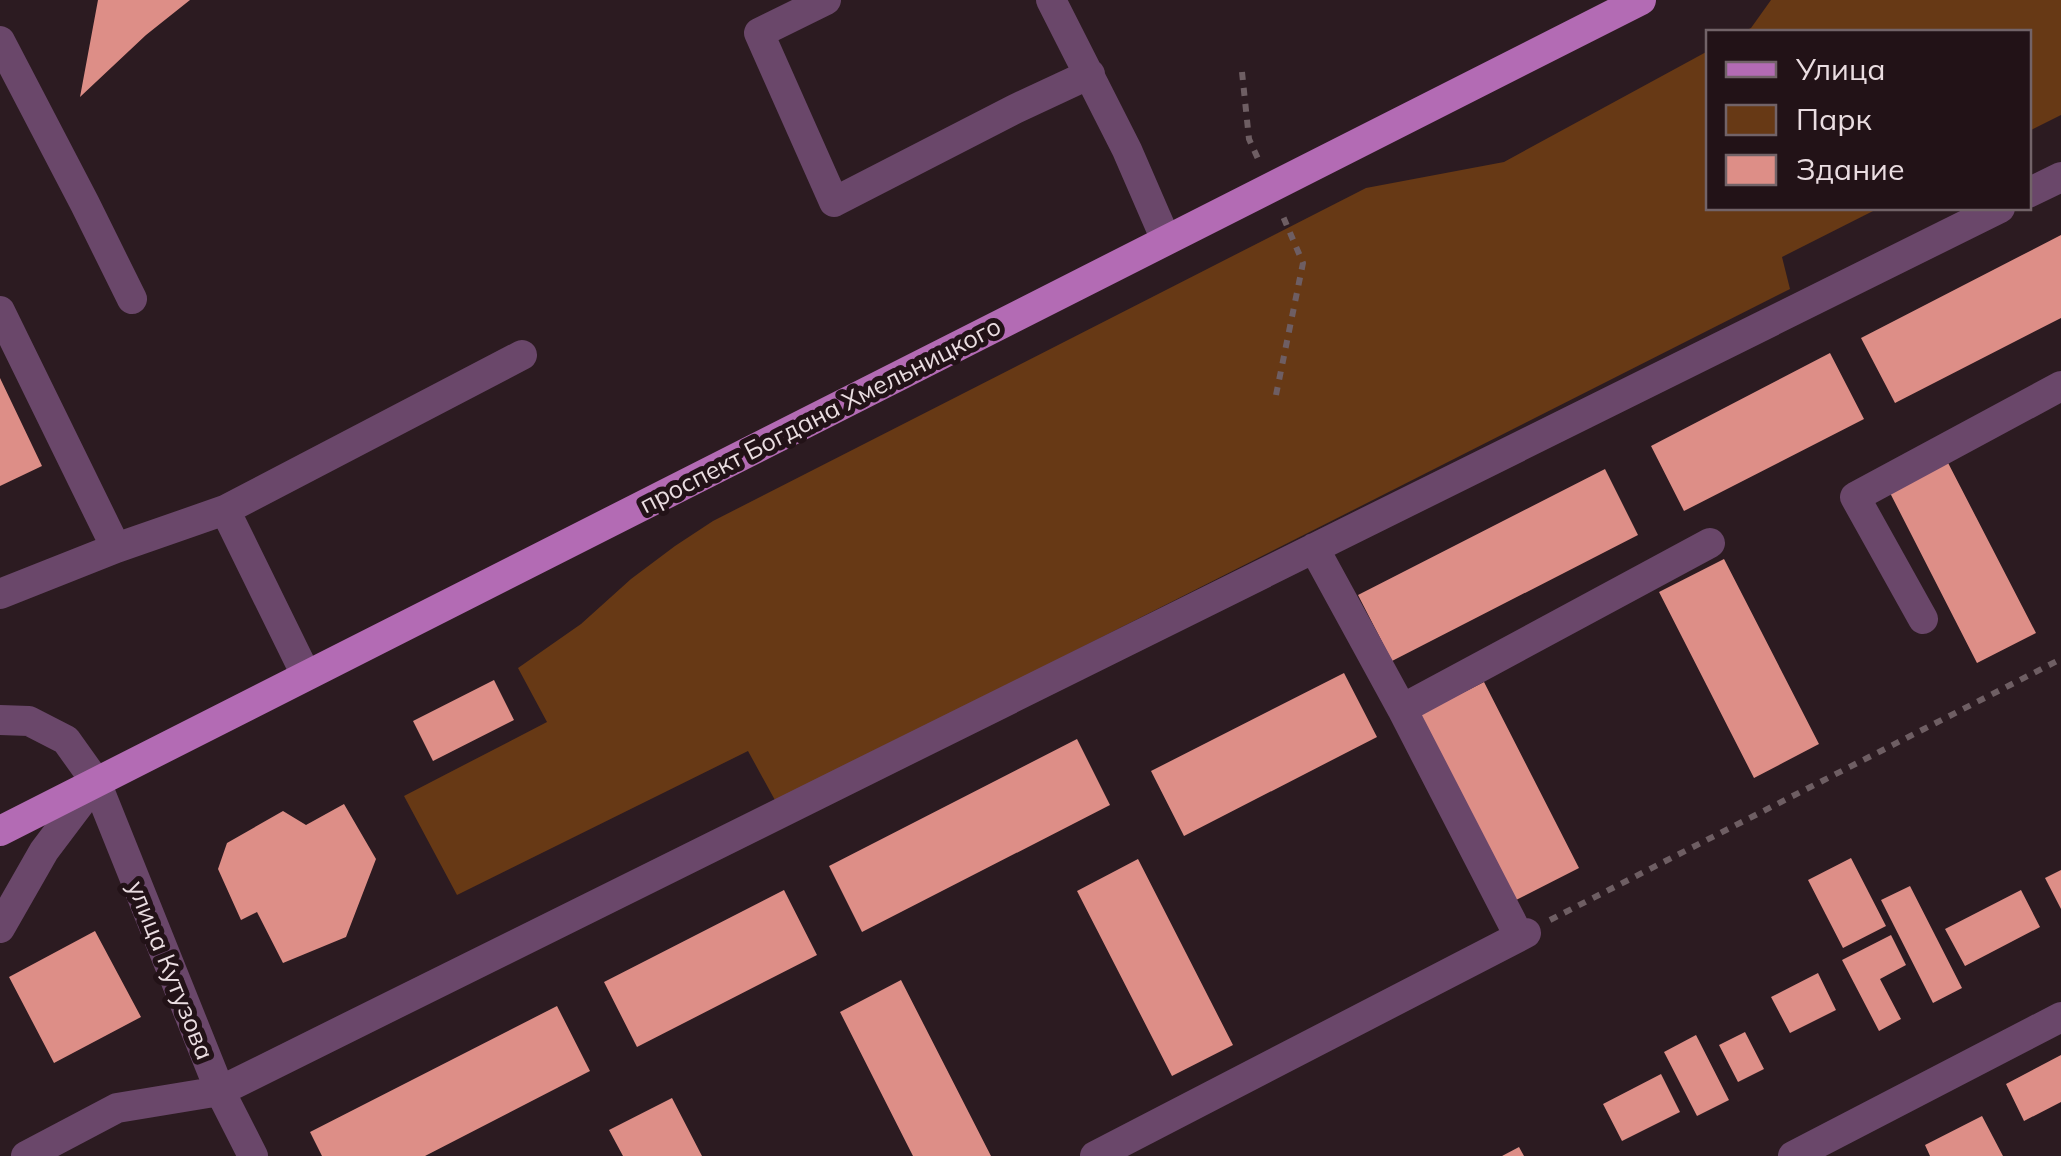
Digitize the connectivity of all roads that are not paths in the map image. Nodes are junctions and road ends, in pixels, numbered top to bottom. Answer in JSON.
{"nodes":[{"id":1,"x":826,"y":0,"type":"edge"},
{"id":2,"x":1050,"y":0,"type":"edge"},
{"id":3,"x":1640,"y":0,"type":"edge"},
{"id":4,"x":0,"y":43,"type":"edge"},
{"id":5,"x":1090,"y":74,"type":"junction"},
{"id":6,"x":2061,"y":177,"type":"edge"},
{"id":7,"x":2031,"y":192,"type":"edge"},
{"id":8,"x":1996,"y":210,"type":"edge"},
{"id":9,"x":1166,"y":240,"type":"junction"},
{"id":10,"x":132,"y":300,"type":"dead end"},
{"id":11,"x":0,"y":311,"type":"edge"},
{"id":12,"x":522,"y":355,"type":"dead end"},
{"id":13,"x":2061,"y":386,"type":"edge"},
{"id":14,"x":226,"y":510,"type":"junction"},
{"id":15,"x":1710,"y":544,"type":"dead end"},
{"id":16,"x":116,"y":548,"type":"junction"},
{"id":17,"x":1314,"y":548,"type":"junction"},
{"id":18,"x":0,"y":594,"type":"edge"},
{"id":19,"x":1923,"y":619,"type":"dead end"},
{"id":20,"x":306,"y":675,"type":"junction"},
{"id":21,"x":1402,"y":709,"type":"junction"},
{"id":22,"x":0,"y":720,"type":"edge"},
{"id":23,"x":96,"y":782,"type":"junction"},
{"id":24,"x":0,"y":831,"type":"edge"},
{"id":25,"x":0,"y":928,"type":"edge"},
{"id":26,"x":2061,"y":1017,"type":"edge"},
{"id":27,"x":220,"y":1092,"type":"junction"},
{"id":28,"x":26,"y":1156,"type":"edge"},
{"id":29,"x":253,"y":1156,"type":"edge"},
{"id":30,"x":1095,"y":1156,"type":"edge"},
{"id":31,"x":1792,"y":1156,"type":"edge"}],
"edges":[{"from":1,"to":5,"type":"street"},
{"from":2,"to":5,"type":"street"},
{"from":3,"to":9,"type":"main road","name":"проспект Богдана Хмельницкого"},
{"from":4,"to":10,"type":"street"},
{"from":5,"to":9,"type":"street"},
{"from":6,"to":7,"type":"street"},
{"from":8,"to":17,"type":"street"},
{"from":9,"to":20,"type":"main road","name":"проспект Богдана Хмельницкого"},
{"from":11,"to":16,"type":"street"},
{"from":12,"to":14,"type":"street"},
{"from":13,"to":19,"type":"street"},
{"from":14,"to":16,"type":"street"},
{"from":14,"to":20,"type":"street"},
{"from":15,"to":21,"type":"street"},
{"from":16,"to":18,"type":"street"},
{"from":17,"to":21,"type":"street"},
{"from":17,"to":27,"type":"street"},
{"from":20,"to":23,"type":"main road","name":"проспект Богдана Хмельницкого"},
{"from":21,"to":30,"type":"street"},
{"from":22,"to":23,"type":"street","name":"улица Кутузова"},
{"from":23,"to":24,"type":"main road","name":"проспект Богдана Хмельницкого"},
{"from":23,"to":25,"type":"street"},
{"from":23,"to":27,"type":"street","name":"улица Кутузова"},
{"from":26,"to":31,"type":"street"},
{"from":27,"to":28,"type":"street"},
{"from":27,"to":29,"type":"street","name":"улица Кутузова"}]}
